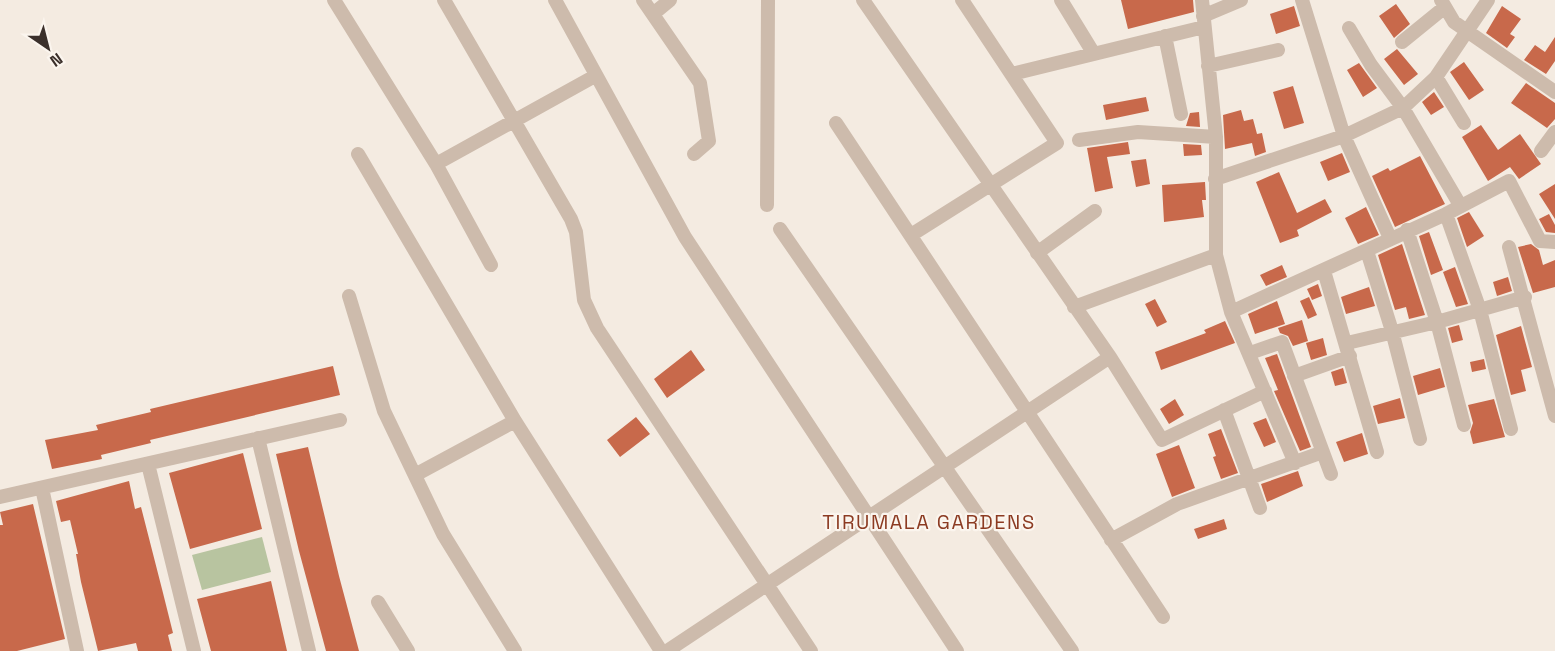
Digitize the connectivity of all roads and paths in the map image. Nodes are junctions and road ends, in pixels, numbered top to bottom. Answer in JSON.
{"nodes":[{"id":1,"x":334,"y":0,"type":"edge"},
{"id":2,"x":444,"y":0,"type":"edge"},
{"id":3,"x":555,"y":0,"type":"edge"},
{"id":4,"x":643,"y":0,"type":"edge"},
{"id":5,"x":670,"y":0,"type":"edge"},
{"id":6,"x":768,"y":0,"type":"edge"},
{"id":7,"x":863,"y":0,"type":"edge"},
{"id":8,"x":962,"y":0,"type":"edge"},
{"id":9,"x":1061,"y":0,"type":"edge"},
{"id":10,"x":1202,"y":0,"type":"edge"},
{"id":11,"x":1241,"y":0,"type":"edge"},
{"id":12,"x":1302,"y":0,"type":"edge"},
{"id":13,"x":1488,"y":0,"type":"edge"},
{"id":14,"x":1443,"y":4,"type":"edge"},
{"id":15,"x":653,"y":14,"type":"junction"},
{"id":16,"x":1204,"y":21,"type":"junction"},
{"id":17,"x":1349,"y":28,"type":"dead end"},
{"id":18,"x":1469,"y":31,"type":"junction"},
{"id":19,"x":1166,"y":36,"type":"junction"},
{"id":20,"x":1402,"y":42,"type":"dead end"},
{"id":21,"x":1278,"y":50,"type":"dead end"},
{"id":22,"x":1094,"y":54,"type":"junction"},
{"id":23,"x":1208,"y":66,"type":"junction"},
{"id":24,"x":1012,"y":74,"type":"junction"},
{"id":25,"x":595,"y":76,"type":"junction"},
{"id":26,"x":1436,"y":77,"type":"junction"},
{"id":27,"x":1555,"y":92,"type":"edge"},
{"id":28,"x":1403,"y":108,"type":"junction"},
{"id":29,"x":1181,"y":114,"type":"dead end"},
{"id":30,"x":515,"y":123,"type":"junction"},
{"id":31,"x":836,"y":123,"type":"dead end"},
{"id":32,"x":1464,"y":123,"type":"dead end"},
{"id":33,"x":1555,"y":132,"type":"edge"},
{"id":34,"x":1344,"y":136,"type":"junction"},
{"id":35,"x":1216,"y":137,"type":"junction"},
{"id":36,"x":1079,"y":140,"type":"dead end"},
{"id":37,"x":1541,"y":151,"type":"dead end"},
{"id":38,"x":694,"y":153,"type":"dead end"},
{"id":39,"x":358,"y":154,"type":"dead end"},
{"id":40,"x":435,"y":164,"type":"junction"},
{"id":41,"x":1215,"y":179,"type":"junction"},
{"id":42,"x":989,"y":184,"type":"junction"},
{"id":43,"x":767,"y":205,"type":"dead end"},
{"id":44,"x":1460,"y":205,"type":"junction"},
{"id":45,"x":1095,"y":211,"type":"dead end"},
{"id":46,"x":1446,"y":214,"type":"junction"},
{"id":47,"x":780,"y":229,"type":"dead end"},
{"id":48,"x":1407,"y":230,"type":"junction"},
{"id":49,"x":911,"y":236,"type":"junction"},
{"id":50,"x":1390,"y":238,"type":"junction"},
{"id":51,"x":1555,"y":242,"type":"edge"},
{"id":52,"x":1509,"y":247,"type":"dead end"},
{"id":53,"x":1367,"y":250,"type":"junction"},
{"id":54,"x":1037,"y":253,"type":"junction"},
{"id":55,"x":1216,"y":255,"type":"junction"},
{"id":56,"x":491,"y":265,"type":"dead end"},
{"id":57,"x":1324,"y":271,"type":"junction"},
{"id":58,"x":349,"y":296,"type":"dead end"},
{"id":59,"x":1525,"y":297,"type":"junction"},
{"id":60,"x":1074,"y":307,"type":"junction"},
{"id":61,"x":1480,"y":310,"type":"junction"},
{"id":62,"x":1231,"y":312,"type":"junction"},
{"id":63,"x":1437,"y":322,"type":"junction"},
{"id":64,"x":1392,"y":331,"type":"junction"},
{"id":65,"x":1348,"y":350,"type":"junction"},
{"id":66,"x":1250,"y":353,"type":"junction"},
{"id":67,"x":1110,"y":357,"type":"junction"},
{"id":68,"x":1293,"y":376,"type":"junction"},
{"id":69,"x":1265,"y":392,"type":"junction"},
{"id":70,"x":1028,"y":410,"type":"junction"},
{"id":71,"x":1224,"y":410,"type":"junction"},
{"id":72,"x":1555,"y":416,"type":"edge"},
{"id":73,"x":340,"y":420,"type":"dead end"},
{"id":74,"x":515,"y":421,"type":"junction"},
{"id":75,"x":1464,"y":425,"type":"dead end"},
{"id":76,"x":1511,"y":429,"type":"dead end"},
{"id":77,"x":258,"y":438,"type":"junction"},
{"id":78,"x":1420,"y":439,"type":"dead end"},
{"id":79,"x":1323,"y":452,"type":"junction"},
{"id":80,"x":1377,"y":452,"type":"dead end"},
{"id":81,"x":1295,"y":463,"type":"junction"},
{"id":82,"x":148,"y":464,"type":"junction"},
{"id":83,"x":945,"y":466,"type":"junction"},
{"id":84,"x":1331,"y":474,"type":"dead end"},
{"id":85,"x":415,"y":475,"type":"junction"},
{"id":86,"x":1249,"y":480,"type":"junction"},
{"id":87,"x":42,"y":488,"type":"junction"},
{"id":88,"x":0,"y":497,"type":"edge"},
{"id":89,"x":1260,"y":508,"type":"dead end"},
{"id":90,"x":869,"y":520,"type":"junction"},
{"id":91,"x":1111,"y":540,"type":"junction"},
{"id":92,"x":767,"y":587,"type":"junction"},
{"id":93,"x":378,"y":602,"type":"dead end"},
{"id":94,"x":1162,"y":617,"type":"dead end"},
{"id":95,"x":77,"y":651,"type":"edge"},
{"id":96,"x":194,"y":651,"type":"edge"},
{"id":97,"x":309,"y":651,"type":"edge"},
{"id":98,"x":408,"y":651,"type":"edge"},
{"id":99,"x":515,"y":651,"type":"edge"},
{"id":100,"x":661,"y":651,"type":"edge"},
{"id":101,"x":667,"y":651,"type":"edge"},
{"id":102,"x":811,"y":651,"type":"edge"},
{"id":103,"x":957,"y":651,"type":"edge"},
{"id":104,"x":1072,"y":651,"type":"edge"}],
"edges":[{"from":1,"to":40,"type":"street"},
{"from":2,"to":30,"type":"street"},
{"from":3,"to":25,"type":"street"},
{"from":4,"to":15,"type":"street"},
{"from":5,"to":15,"type":"street"},
{"from":6,"to":43,"type":"street"},
{"from":7,"to":42,"type":"street"},
{"from":8,"to":24,"type":"street"},
{"from":9,"to":22,"type":"street"},
{"from":10,"to":16,"type":"street"},
{"from":11,"to":16,"type":"street"},
{"from":12,"to":34,"type":"street"},
{"from":13,"to":18,"type":"street"},
{"from":14,"to":18,"type":"street"},
{"from":14,"to":20,"type":"street"},
{"from":15,"to":38,"type":"street"},
{"from":16,"to":19,"type":"street"},
{"from":16,"to":23,"type":"street"},
{"from":17,"to":28,"type":"street"},
{"from":18,"to":26,"type":"street"},
{"from":18,"to":27,"type":"street"},
{"from":19,"to":22,"type":"street"},
{"from":19,"to":29,"type":"street"},
{"from":21,"to":23,"type":"street"},
{"from":22,"to":24,"type":"street"},
{"from":23,"to":35,"type":"street"},
{"from":24,"to":42,"type":"street"},
{"from":25,"to":30,"type":"street"},
{"from":25,"to":90,"type":"street"},
{"from":26,"to":28,"type":"street"},
{"from":26,"to":32,"type":"street"},
{"from":28,"to":34,"type":"street"},
{"from":28,"to":44,"type":"street"},
{"from":30,"to":40,"type":"street"},
{"from":30,"to":92,"type":"street"},
{"from":31,"to":49,"type":"street"},
{"from":33,"to":37,"type":"street"},
{"from":34,"to":41,"type":"street"},
{"from":34,"to":50,"type":"street"},
{"from":35,"to":36,"type":"street"},
{"from":35,"to":41,"type":"street"},
{"from":39,"to":74,"type":"street"},
{"from":40,"to":56,"type":"street"},
{"from":41,"to":55,"type":"street"},
{"from":42,"to":49,"type":"street"},
{"from":42,"to":54,"type":"street"},
{"from":44,"to":46,"type":"street"},
{"from":44,"to":51,"type":"street"},
{"from":45,"to":54,"type":"street"},
{"from":46,"to":48,"type":"street"},
{"from":46,"to":61,"type":"street"},
{"from":47,"to":83,"type":"street"},
{"from":48,"to":50,"type":"street"},
{"from":48,"to":63,"type":"street"},
{"from":49,"to":70,"type":"street"},
{"from":50,"to":53,"type":"street"},
{"from":52,"to":59,"type":"street"},
{"from":53,"to":57,"type":"street"},
{"from":53,"to":64,"type":"street"},
{"from":54,"to":60,"type":"street"},
{"from":55,"to":60,"type":"street"},
{"from":55,"to":62,"type":"street"},
{"from":57,"to":62,"type":"street"},
{"from":57,"to":65,"type":"street"},
{"from":58,"to":85,"type":"street"},
{"from":59,"to":61,"type":"street"},
{"from":59,"to":72,"type":"street"},
{"from":60,"to":67,"type":"street"},
{"from":61,"to":63,"type":"street"},
{"from":61,"to":76,"type":"street"},
{"from":62,"to":66,"type":"street"},
{"from":63,"to":64,"type":"street"},
{"from":63,"to":75,"type":"street"},
{"from":64,"to":65,"type":"street"},
{"from":64,"to":78,"type":"street"},
{"from":65,"to":68,"type":"street"},
{"from":65,"to":80,"type":"street"},
{"from":66,"to":68,"type":"street"},
{"from":66,"to":69,"type":"street"},
{"from":67,"to":70,"type":"street"},
{"from":67,"to":71,"type":"street"},
{"from":68,"to":79,"type":"street"},
{"from":69,"to":71,"type":"street"},
{"from":69,"to":81,"type":"street"},
{"from":70,"to":83,"type":"street"},
{"from":70,"to":91,"type":"street"},
{"from":71,"to":86,"type":"street"},
{"from":73,"to":77,"type":"street"},
{"from":74,"to":85,"type":"street"},
{"from":74,"to":100,"type":"street"},
{"from":77,"to":82,"type":"street"},
{"from":77,"to":97,"type":"street"},
{"from":79,"to":81,"type":"street"},
{"from":79,"to":84,"type":"street"},
{"from":81,"to":86,"type":"street"},
{"from":82,"to":87,"type":"street"},
{"from":82,"to":96,"type":"street"},
{"from":83,"to":90,"type":"street"},
{"from":83,"to":104,"type":"street"},
{"from":85,"to":99,"type":"street"},
{"from":86,"to":89,"type":"street"},
{"from":86,"to":91,"type":"street"},
{"from":87,"to":88,"type":"street"},
{"from":87,"to":95,"type":"street"},
{"from":90,"to":92,"type":"street"},
{"from":90,"to":103,"type":"street"},
{"from":91,"to":94,"type":"street"},
{"from":92,"to":101,"type":"street"},
{"from":92,"to":102,"type":"street"},
{"from":93,"to":98,"type":"street"}]}
